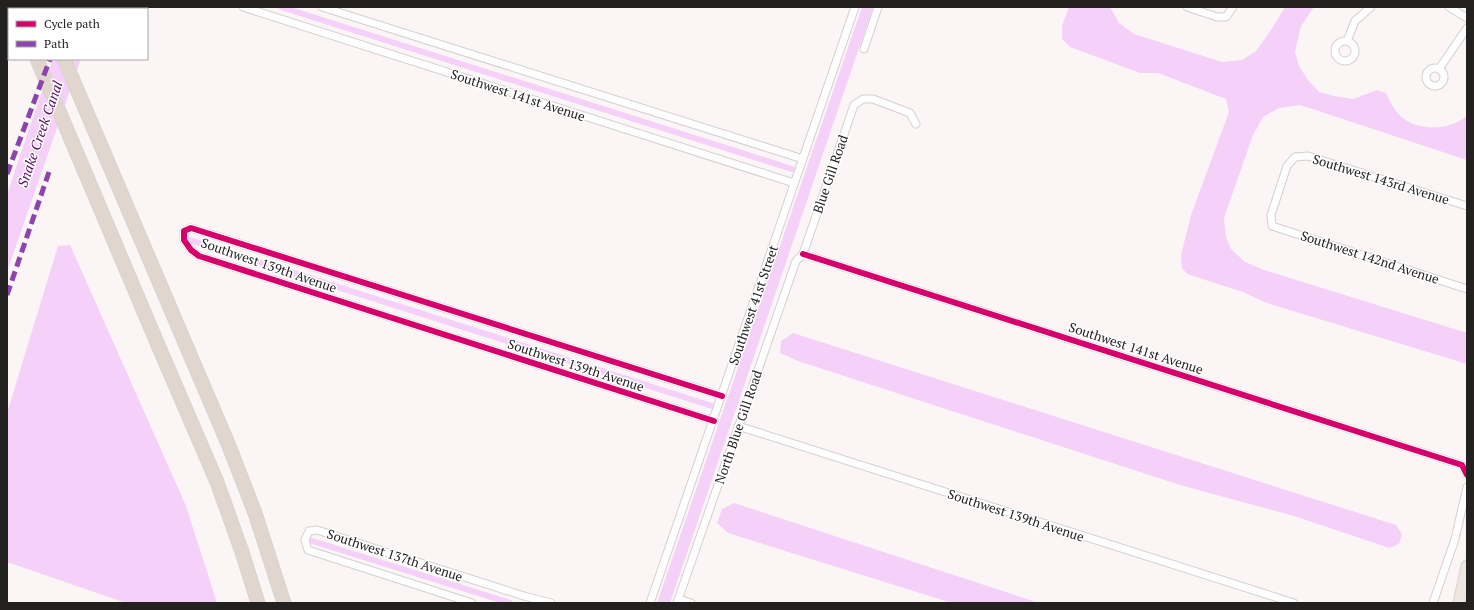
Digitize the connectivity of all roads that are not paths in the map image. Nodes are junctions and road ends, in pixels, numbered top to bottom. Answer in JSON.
{"nodes":[{"id":1,"x":242,"y":7,"type":"edge"},
{"id":2,"x":322,"y":7,"type":"edge"},
{"id":3,"x":855,"y":7,"type":"edge"},
{"id":4,"x":878,"y":7,"type":"edge"},
{"id":5,"x":1187,"y":7,"type":"edge"},
{"id":6,"x":1233,"y":7,"type":"edge"},
{"id":7,"x":1372,"y":7,"type":"edge"},
{"id":8,"x":1449,"y":7,"type":"edge"},
{"id":9,"x":1467,"y":18,"type":"edge"},
{"id":10,"x":1467,"y":28,"type":"edge"},
{"id":11,"x":1347,"y":41,"type":"dead end"},
{"id":12,"x":864,"y":48,"type":"dead end"},
{"id":13,"x":37,"y":60,"type":"edge"},
{"id":14,"x":64,"y":60,"type":"edge"},
{"id":15,"x":1439,"y":69,"type":"dead end"},
{"id":16,"x":916,"y":124,"type":"dead end"},
{"id":17,"x":803,"y":159,"type":"junction"},
{"id":18,"x":794,"y":183,"type":"junction"},
{"id":19,"x":1467,"y":206,"type":"edge"},
{"id":20,"x":1272,"y":226,"type":"joint"},
{"id":21,"x":803,"y":254,"type":"junction"},
{"id":22,"x":1467,"y":289,"type":"edge"},
{"id":23,"x":722,"y":396,"type":"junction"},
{"id":24,"x":714,"y":421,"type":"junction"},
{"id":25,"x":738,"y":426,"type":"junction"},
{"id":26,"x":1467,"y":475,"type":"edge"},
{"id":27,"x":1467,"y":487,"type":"edge"},
{"id":28,"x":1467,"y":566,"type":"edge"},
{"id":29,"x":678,"y":601,"type":"edge"},
{"id":30,"x":258,"y":603,"type":"edge"},
{"id":31,"x":284,"y":603,"type":"edge"},
{"id":32,"x":472,"y":603,"type":"edge"},
{"id":33,"x":551,"y":603,"type":"edge"},
{"id":34,"x":650,"y":603,"type":"edge"},
{"id":35,"x":691,"y":603,"type":"edge"},
{"id":36,"x":1294,"y":603,"type":"edge"},
{"id":37,"x":1432,"y":603,"type":"edge"},
{"id":38,"x":1459,"y":603,"type":"edge"}],
"edges":[{"from":1,"to":18,"type":"street","name":"Southwest 141st Avenue"},
{"from":2,"to":17,"type":"street","name":"Southwest 141st Avenue"},
{"from":3,"to":17,"type":"street","name":"Southwest 41st Street"},
{"from":4,"to":12,"type":"street"},
{"from":5,"to":6,"type":"street"},
{"from":7,"to":11,"type":"street"},
{"from":8,"to":9,"type":"street"},
{"from":10,"to":15,"type":"street"},
{"from":13,"to":30,"type":"highway"},
{"from":14,"to":31,"type":"highway"},
{"from":16,"to":21,"type":"street","name":"Blue Gill Road"},
{"from":17,"to":18,"type":"street","name":"Southwest 41st Street"},
{"from":18,"to":23,"type":"street","name":"Southwest 41st Street"},
{"from":19,"to":20,"type":"street","name":"Southwest 143rd Avenue"},
{"from":20,"to":22,"type":"street","name":"Southwest 142nd Avenue"},
{"from":21,"to":25,"type":"street","name":"North Blue Gill Road"},
{"from":21,"to":26,"type":"street","name":"Southwest 141st Avenue"},
{"from":23,"to":24,"type":"street","name":"Southwest 41st Street"},
{"from":23,"to":24,"type":"street","name":"Southwest 139th Avenue"},
{"from":24,"to":34,"type":"street","name":"Southwest 41st Street"},
{"from":25,"to":29,"type":"street","name":"North Blue Gill Road"},
{"from":25,"to":36,"type":"street","name":"Southwest 139th Avenue"},
{"from":27,"to":37,"type":"street"},
{"from":28,"to":38,"type":"main road"},
{"from":29,"to":35,"type":"street"},
{"from":32,"to":33,"type":"street","name":"Southwest 137th Avenue"}]}
